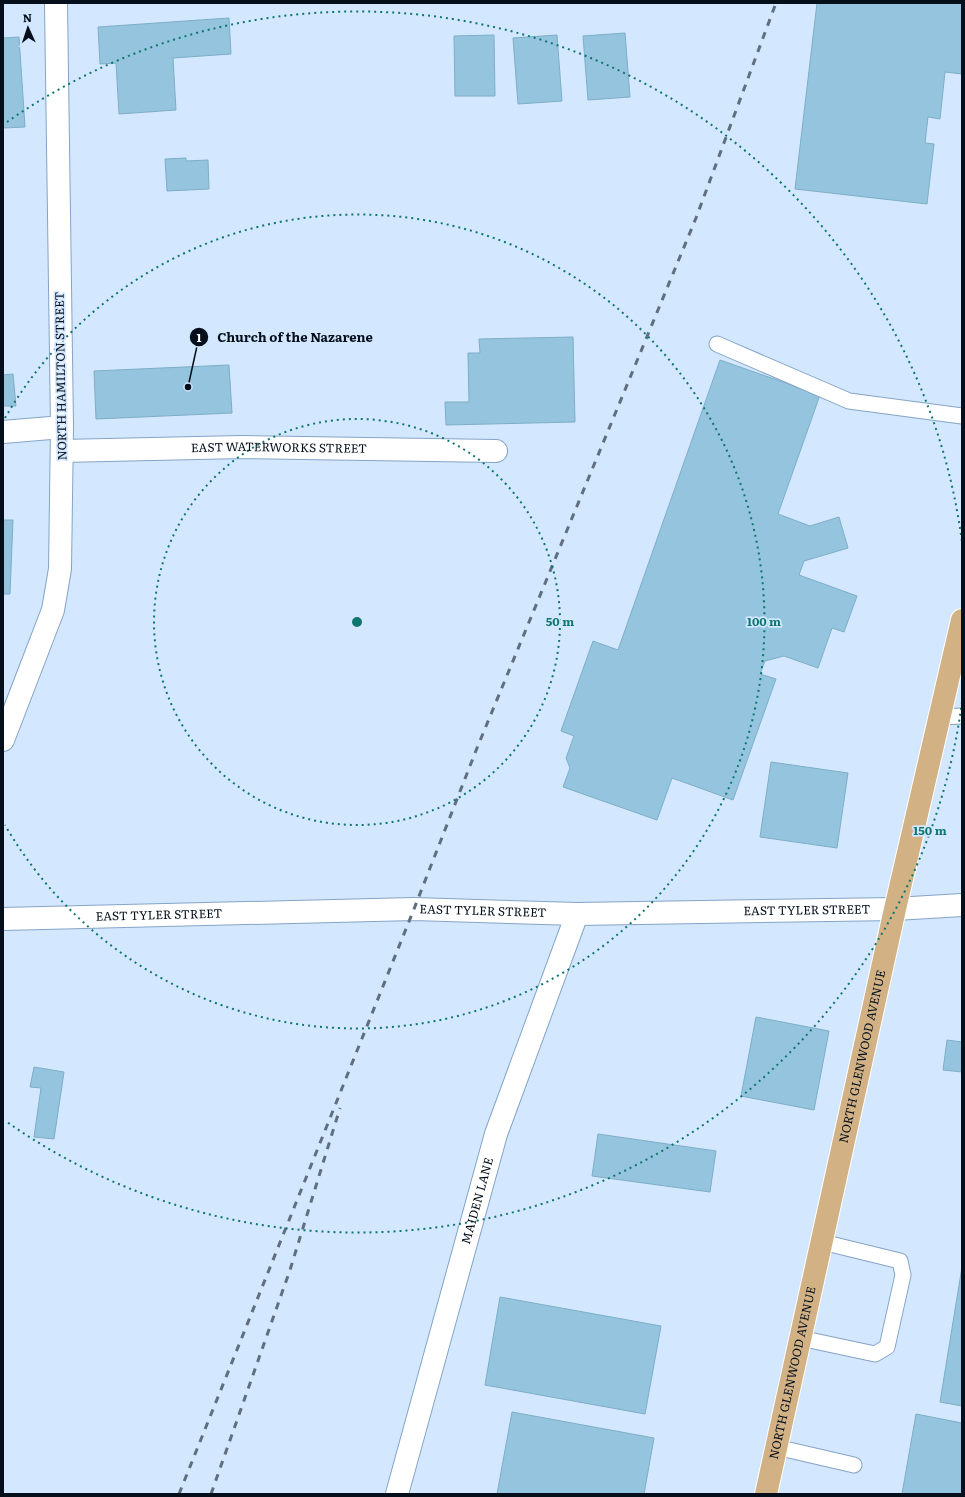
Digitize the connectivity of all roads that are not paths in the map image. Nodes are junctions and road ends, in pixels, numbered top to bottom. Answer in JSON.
{"nodes":[{"id":1,"x":56,"y":3,"type":"edge"},
{"id":2,"x":717,"y":344,"type":"dead end"},
{"id":3,"x":962,"y":416,"type":"edge"},
{"id":4,"x":62,"y":427,"type":"junction"},
{"id":5,"x":3,"y":432,"type":"edge"},
{"id":6,"x":62,"y":451,"type":"junction"},
{"id":7,"x":496,"y":451,"type":"dead end"},
{"id":8,"x":962,"y":620,"type":"edge"},
{"id":9,"x":962,"y":716,"type":"edge"},
{"id":10,"x":940,"y":717,"type":"junction"},
{"id":11,"x":3,"y":740,"type":"edge"},
{"id":12,"x":962,"y":905,"type":"edge"},
{"id":13,"x":895,"y":909,"type":"junction"},
{"id":14,"x":577,"y":914,"type":"junction"},
{"id":15,"x":3,"y":919,"type":"edge"},
{"id":16,"x":822,"y":1242,"type":"junction"},
{"id":17,"x":800,"y":1338,"type":"junction"},
{"id":18,"x":776,"y":1447,"type":"junction"},
{"id":19,"x":854,"y":1465,"type":"dead end"},
{"id":20,"x":397,"y":1494,"type":"edge"},
{"id":21,"x":766,"y":1494,"type":"edge"}],
"edges":[{"from":1,"to":4,"type":"street","name":"NORTH HAMILTON STREET"},
{"from":2,"to":3,"type":"lane"},
{"from":4,"to":5,"type":"street"},
{"from":4,"to":6,"type":"street","name":"NORTH HAMILTON STREET"},
{"from":6,"to":7,"type":"street","name":"EAST WATERWORKS STREET"},
{"from":6,"to":11,"type":"street","name":"NORTH HAMILTON STREET"},
{"from":8,"to":10,"type":"main road","name":"NORTH GLENWOOD AVENUE"},
{"from":9,"to":10,"type":"lane"},
{"from":10,"to":13,"type":"main road","name":"NORTH GLENWOOD AVENUE"},
{"from":12,"to":13,"type":"street","name":"EAST TYLER STREET"},
{"from":13,"to":14,"type":"street","name":"EAST TYLER STREET"},
{"from":13,"to":16,"type":"main road","name":"NORTH GLENWOOD AVENUE"},
{"from":14,"to":15,"type":"street","name":"EAST TYLER STREET"},
{"from":14,"to":20,"type":"street","name":"MAIDEN LANE"},
{"from":16,"to":17,"type":"main road","name":"NORTH GLENWOOD AVENUE"},
{"from":16,"to":17,"type":"lane"},
{"from":17,"to":18,"type":"main road","name":"NORTH GLENWOOD AVENUE"},
{"from":18,"to":19,"type":"lane"},
{"from":18,"to":21,"type":"main road","name":"NORTH GLENWOOD AVENUE"}]}
